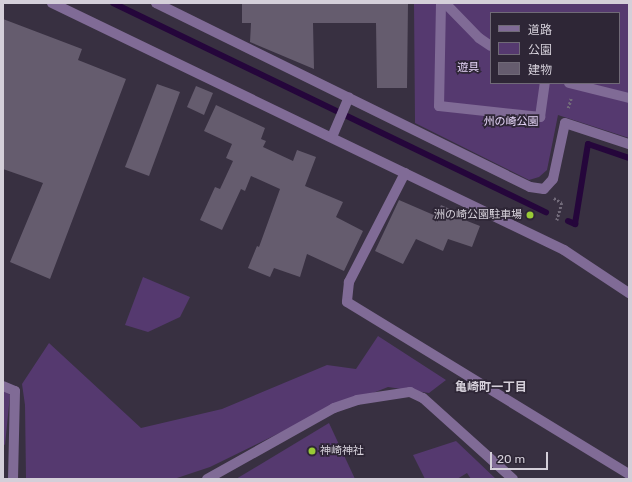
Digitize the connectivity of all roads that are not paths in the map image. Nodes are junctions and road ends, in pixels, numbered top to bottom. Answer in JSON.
{"nodes":[{"id":1,"x":52,"y":3,"type":"edge"},
{"id":2,"x":156,"y":3,"type":"edge"},
{"id":3,"x":441,"y":3,"type":"edge"},
{"id":4,"x":445,"y":3,"type":"edge"},
{"id":5,"x":490,"y":45,"type":"edge"},
{"id":6,"x":545,"y":84,"type":"edge"},
{"id":7,"x":571,"y":84,"type":"edge"},
{"id":8,"x":571,"y":95,"type":"dead end"},
{"id":9,"x":629,"y":98,"type":"edge"},
{"id":10,"x":348,"y":99,"type":"junction"},
{"id":11,"x":332,"y":137,"type":"junction"},
{"id":12,"x":629,"y":144,"type":"edge"},
{"id":13,"x":405,"y":173,"type":"junction"},
{"id":14,"x":629,"y":294,"type":"edge"},
{"id":15,"x":3,"y":386,"type":"edge"},
{"id":16,"x":629,"y":474,"type":"edge"},
{"id":17,"x":13,"y":479,"type":"edge"},
{"id":18,"x":207,"y":479,"type":"edge"},
{"id":19,"x":513,"y":479,"type":"edge"}],
"edges":[{"from":1,"to":11,"type":"street"},
{"from":2,"to":10,"type":"street"},
{"from":3,"to":6,"type":"street"},
{"from":4,"to":5,"type":"street"},
{"from":7,"to":8,"type":"street"},
{"from":7,"to":9,"type":"street"},
{"from":10,"to":11,"type":"street"},
{"from":10,"to":12,"type":"street"},
{"from":11,"to":13,"type":"street"},
{"from":13,"to":14,"type":"street"},
{"from":13,"to":16,"type":"street"},
{"from":15,"to":17,"type":"street"},
{"from":18,"to":19,"type":"street"}]}
